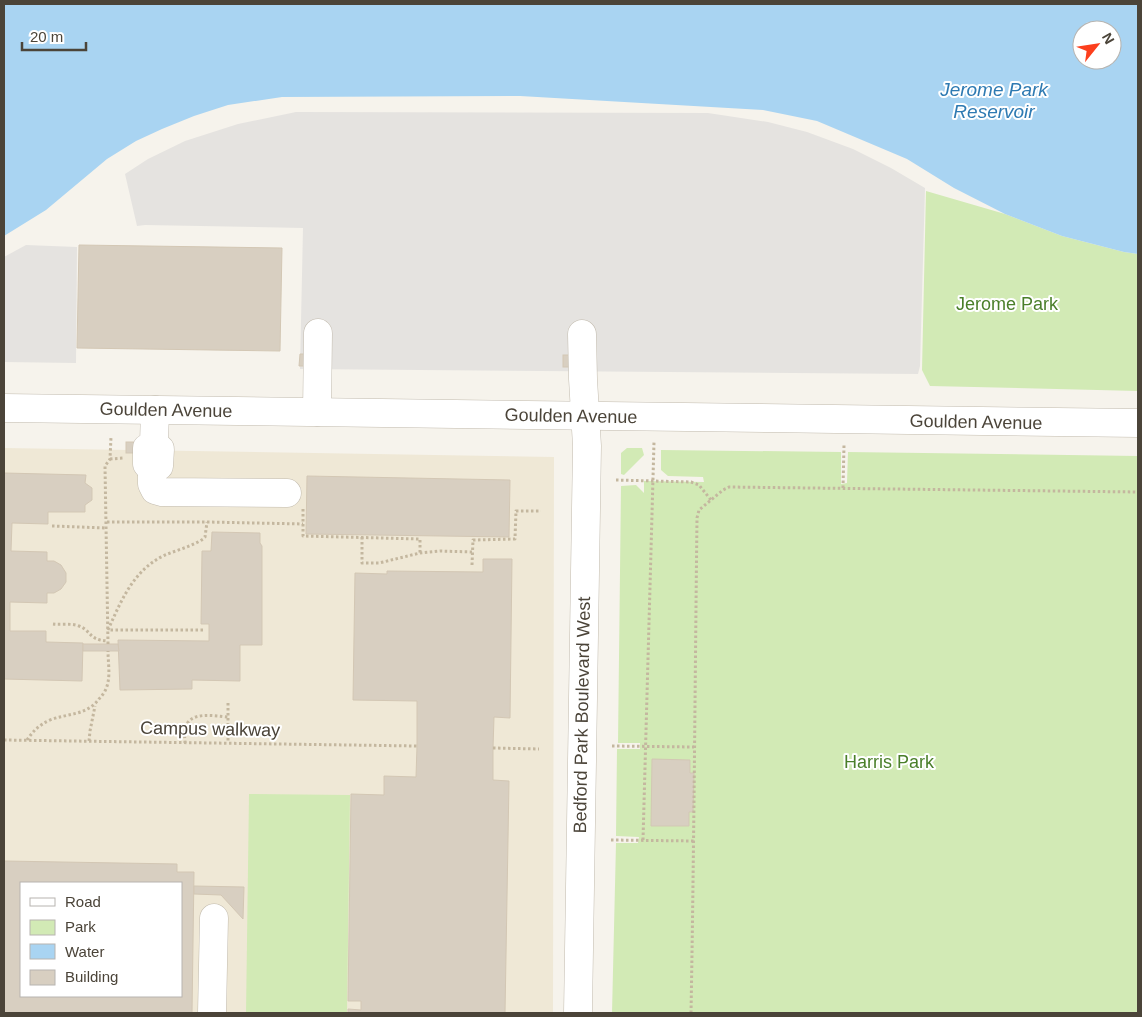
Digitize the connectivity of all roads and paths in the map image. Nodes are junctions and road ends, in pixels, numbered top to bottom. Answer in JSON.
{"nodes":[{"id":1,"x":318,"y":333,"type":"dead end"},
{"id":2,"x":582,"y":334,"type":"dead end"},
{"id":3,"x":4,"y":408,"type":"edge"},
{"id":4,"x":155,"y":410,"type":"junction"},
{"id":5,"x":317,"y":412,"type":"junction"},
{"id":6,"x":586,"y":416,"type":"junction"},
{"id":7,"x":1138,"y":423,"type":"edge"},
{"id":8,"x":111,"y":437,"type":"dead end"},
{"id":9,"x":654,"y":442,"type":"dead end"},
{"id":10,"x":844,"y":445,"type":"dead end"},
{"id":11,"x":616,"y":480,"type":"dead end"},
{"id":12,"x":653,"y":481,"type":"junction"},
{"id":13,"x":843,"y":488,"type":"junction"},
{"id":14,"x":1138,"y":492,"type":"edge"},
{"id":15,"x":295,"y":500,"type":"joint"},
{"id":16,"x":711,"y":500,"type":"junction"},
{"id":17,"x":542,"y":511,"type":"dead end"},
{"id":18,"x":107,"y":522,"type":"junction"},
{"id":19,"x":207,"y":522,"type":"junction"},
{"id":20,"x":303,"y":524,"type":"junction"},
{"id":21,"x":52,"y":526,"type":"dead end"},
{"id":22,"x":106,"y":528,"type":"junction"},
{"id":23,"x":362,"y":537,"type":"junction"},
{"id":24,"x":472,"y":552,"type":"junction"},
{"id":25,"x":420,"y":553,"type":"junction"},
{"id":26,"x":472,"y":565,"type":"dead end"},
{"id":27,"x":53,"y":624,"type":"dead end"},
{"id":28,"x":108,"y":630,"type":"junction"},
{"id":29,"x":203,"y":630,"type":"dead end"},
{"id":30,"x":108,"y":651,"type":"dead end"},
{"id":31,"x":228,"y":702,"type":"dead end"},
{"id":32,"x":95,"y":705,"type":"junction"},
{"id":33,"x":228,"y":717,"type":"junction"},
{"id":34,"x":4,"y":740,"type":"edge"},
{"id":35,"x":27,"y":740,"type":"junction"},
{"id":36,"x":90,"y":741,"type":"junction"},
{"id":37,"x":185,"y":743,"type":"junction"},
{"id":38,"x":228,"y":743,"type":"junction"},
{"id":39,"x":417,"y":746,"type":"dead end"},
{"id":40,"x":612,"y":746,"type":"dead end"},
{"id":41,"x":646,"y":746,"type":"junction"},
{"id":42,"x":694,"y":747,"type":"junction"},
{"id":43,"x":493,"y":748,"type":"dead end"},
{"id":44,"x":539,"y":749,"type":"dead end"},
{"id":45,"x":611,"y":840,"type":"dead end"},
{"id":46,"x":643,"y":840,"type":"junction"},
{"id":47,"x":694,"y":841,"type":"junction"},
{"id":48,"x":214,"y":918,"type":"dead end"},
{"id":49,"x":212,"y":1013,"type":"edge"},
{"id":50,"x":578,"y":1013,"type":"edge"},
{"id":51,"x":691,"y":1013,"type":"edge"}],
"edges":[{"from":1,"to":5,"type":"street"},
{"from":2,"to":6,"type":"street","name":"Bedford Park Boulevard West"},
{"from":3,"to":4,"type":"street","name":"Goulden Avenue"},
{"from":4,"to":5,"type":"street","name":"Goulden Avenue"},
{"from":4,"to":15,"type":"street"},
{"from":5,"to":6,"type":"street","name":"Goulden Avenue"},
{"from":6,"to":7,"type":"street","name":"Goulden Avenue"},
{"from":6,"to":50,"type":"street","name":"Bedford Park Boulevard West"},
{"from":8,"to":18,"type":"path"},
{"from":9,"to":12,"type":"path"},
{"from":10,"to":13,"type":"path"},
{"from":11,"to":12,"type":"path"},
{"from":12,"to":16,"type":"path"},
{"from":12,"to":41,"type":"path"},
{"from":13,"to":14,"type":"path"},
{"from":13,"to":16,"type":"path"},
{"from":15,"to":20,"type":"path"},
{"from":16,"to":42,"type":"path"},
{"from":17,"to":24,"type":"path"},
{"from":18,"to":19,"type":"path"},
{"from":18,"to":22,"type":"path"},
{"from":19,"to":20,"type":"path"},
{"from":19,"to":28,"type":"path"},
{"from":20,"to":23,"type":"path"},
{"from":21,"to":22,"type":"path"},
{"from":22,"to":28,"type":"path"},
{"from":23,"to":25,"type":"path"},
{"from":23,"to":25,"type":"path"},
{"from":24,"to":25,"type":"path"},
{"from":24,"to":26,"type":"path"},
{"from":27,"to":28,"type":"path"},
{"from":28,"to":29,"type":"path"},
{"from":30,"to":32,"type":"path"},
{"from":31,"to":33,"type":"path"},
{"from":32,"to":35,"type":"path"},
{"from":32,"to":36,"type":"path"},
{"from":33,"to":37,"type":"path"},
{"from":33,"to":38,"type":"path"},
{"from":34,"to":35,"type":"path","name":"Campus walkway"},
{"from":35,"to":36,"type":"path","name":"Campus walkway"},
{"from":36,"to":37,"type":"path","name":"Campus walkway"},
{"from":37,"to":38,"type":"path","name":"Campus walkway"},
{"from":38,"to":39,"type":"path","name":"Campus walkway"},
{"from":40,"to":41,"type":"path"},
{"from":41,"to":42,"type":"path"},
{"from":41,"to":46,"type":"path"},
{"from":42,"to":47,"type":"path"},
{"from":43,"to":44,"type":"path"},
{"from":45,"to":46,"type":"path"},
{"from":46,"to":47,"type":"path"},
{"from":47,"to":51,"type":"path"},
{"from":48,"to":49,"type":"street"}]}
